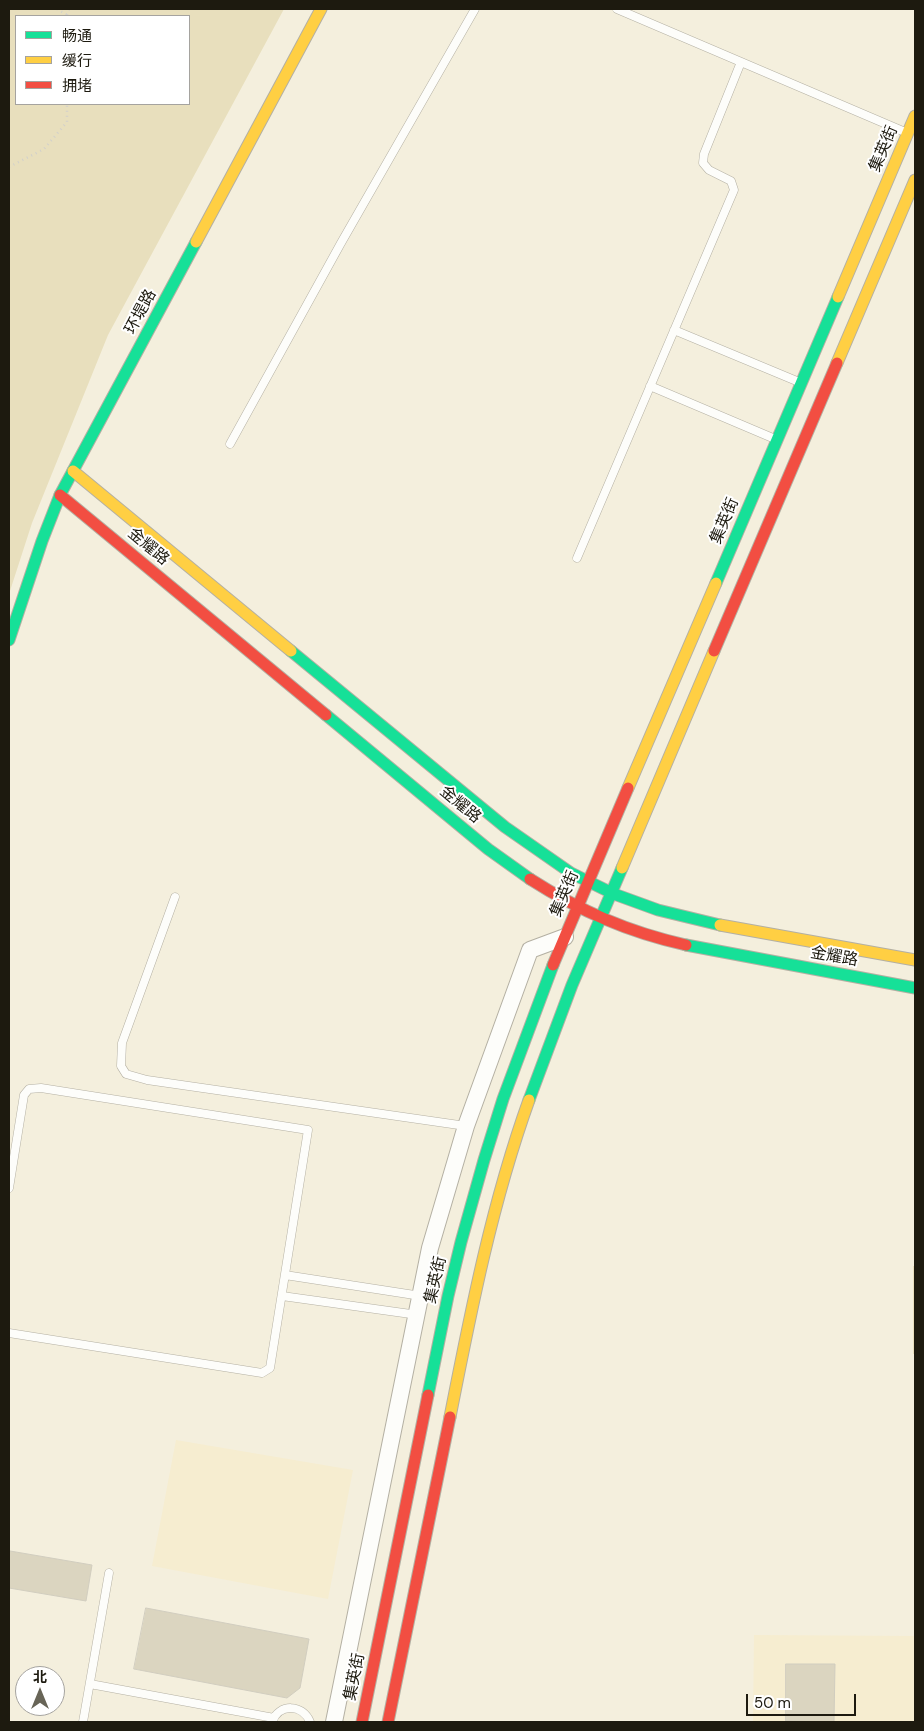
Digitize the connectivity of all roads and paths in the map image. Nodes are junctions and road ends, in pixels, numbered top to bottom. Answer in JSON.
{"nodes":[{"id":1,"x":57,"y":9,"type":"edge"},
{"id":2,"x":69,"y":9,"type":"edge"},
{"id":3,"x":321,"y":9,"type":"edge"},
{"id":4,"x":475,"y":9,"type":"edge"},
{"id":5,"x":617,"y":9,"type":"edge"},
{"id":6,"x":67,"y":15,"type":"edge"},
{"id":7,"x":741,"y":62,"type":"junction"},
{"id":8,"x":67,"y":105,"type":"edge"},
{"id":9,"x":915,"y":116,"type":"edge"},
{"id":10,"x":908,"y":133,"type":"junction"},
{"id":11,"x":9,"y":167,"type":"edge"},
{"id":12,"x":915,"y":180,"type":"edge"},
{"id":13,"x":674,"y":330,"type":"junction"},
{"id":14,"x":802,"y":383,"type":"junction"},
{"id":15,"x":650,"y":386,"type":"junction"},
{"id":16,"x":778,"y":440,"type":"junction"},
{"id":17,"x":230,"y":444,"type":"dead end"},
{"id":18,"x":73,"y":471,"type":"junction"},
{"id":19,"x":60,"y":495,"type":"junction"},
{"id":20,"x":577,"y":558,"type":"dead end"},
{"id":21,"x":9,"y":640,"type":"edge"},
{"id":22,"x":588,"y":882,"type":"junction"},
{"id":23,"x":611,"y":892,"type":"junction"},
{"id":24,"x":175,"y":897,"type":"dead end"},
{"id":25,"x":577,"y":907,"type":"junction"},
{"id":26,"x":600,"y":918,"type":"junction"},
{"id":27,"x":565,"y":937,"type":"junction"},
{"id":28,"x":915,"y":960,"type":"edge"},
{"id":29,"x":915,"y":988,"type":"edge"},
{"id":30,"x":466,"y":1126,"type":"junction"},
{"id":31,"x":9,"y":1188,"type":"edge"},
{"id":32,"x":285,"y":1275,"type":"junction"},
{"id":33,"x":282,"y":1296,"type":"junction"},
{"id":34,"x":421,"y":1296,"type":"junction"},
{"id":35,"x":418,"y":1315,"type":"junction"},
{"id":36,"x":9,"y":1333,"type":"edge"},
{"id":37,"x":109,"y":1573,"type":"dead end"},
{"id":38,"x":90,"y":1684,"type":"junction"},
{"id":39,"x":273,"y":1720,"type":"edge"},
{"id":40,"x":83,"y":1722,"type":"edge"},
{"id":41,"x":310,"y":1722,"type":"edge"},
{"id":42,"x":334,"y":1722,"type":"edge"},
{"id":43,"x":362,"y":1722,"type":"edge"},
{"id":44,"x":388,"y":1722,"type":"edge"}],
"edges":[{"from":1,"to":6,"type":"path"},
{"from":2,"to":6,"type":"path"},
{"from":3,"to":18,"type":"main road","name":"环堤路"},
{"from":4,"to":17,"type":"lane"},
{"from":5,"to":7,"type":"lane"},
{"from":7,"to":10,"type":"lane"},
{"from":7,"to":13,"type":"lane"},
{"from":8,"to":11,"type":"path"},
{"from":9,"to":10,"type":"main road","name":"集英街"},
{"from":10,"to":14,"type":"main road","name":"集英街"},
{"from":12,"to":23,"type":"main road"},
{"from":13,"to":14,"type":"lane"},
{"from":13,"to":15,"type":"lane"},
{"from":14,"to":16,"type":"main road","name":"集英街"},
{"from":15,"to":16,"type":"lane"},
{"from":15,"to":20,"type":"lane"},
{"from":16,"to":22,"type":"main road","name":"集英街"},
{"from":18,"to":19,"type":"main road","name":"环堤路"},
{"from":18,"to":22,"type":"main road","name":"金耀路"},
{"from":19,"to":21,"type":"main road","name":"环堤路"},
{"from":19,"to":25,"type":"main road","name":"金耀路"},
{"from":22,"to":23,"type":"main road","name":"金耀路"},
{"from":22,"to":25,"type":"main road","name":"集英街"},
{"from":23,"to":26,"type":"main road"},
{"from":23,"to":28,"type":"main road","name":"金耀路"},
{"from":24,"to":30,"type":"lane"},
{"from":25,"to":26,"type":"main road","name":"金耀路"},
{"from":25,"to":27,"type":"main road","name":"集英街"},
{"from":26,"to":29,"type":"main road","name":"金耀路"},
{"from":26,"to":44,"type":"main road"},
{"from":27,"to":30,"type":"street"},
{"from":27,"to":43,"type":"main road","name":"集英街"},
{"from":30,"to":34,"type":"street"},
{"from":31,"to":32,"type":"lane"},
{"from":32,"to":33,"type":"lane"},
{"from":32,"to":34,"type":"lane"},
{"from":33,"to":35,"type":"lane"},
{"from":33,"to":36,"type":"lane"},
{"from":34,"to":35,"type":"street"},
{"from":35,"to":42,"type":"street"},
{"from":37,"to":38,"type":"lane"},
{"from":38,"to":39,"type":"lane"},
{"from":38,"to":40,"type":"lane"},
{"from":39,"to":41,"type":"lane"}]}
